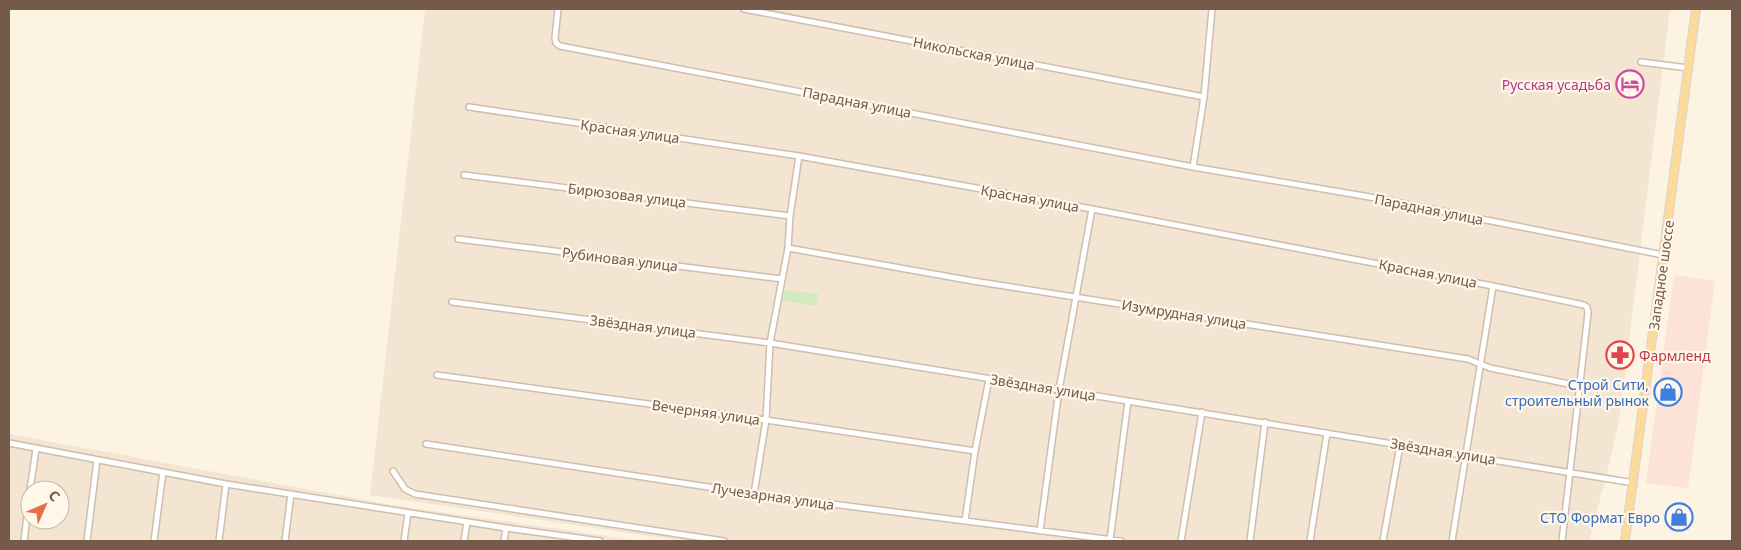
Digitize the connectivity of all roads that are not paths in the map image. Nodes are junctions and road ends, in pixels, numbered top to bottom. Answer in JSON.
{"nodes":[{"id":1,"x":558,"y":9,"type":"edge"},
{"id":2,"x":744,"y":9,"type":"edge"},
{"id":3,"x":1212,"y":9,"type":"edge"},
{"id":4,"x":1696,"y":9,"type":"edge"},
{"id":5,"x":1641,"y":62,"type":"dead end"},
{"id":6,"x":1688,"y":68,"type":"junction"},
{"id":7,"x":1204,"y":97,"type":"junction"},
{"id":8,"x":469,"y":106,"type":"dead end"},
{"id":9,"x":799,"y":156,"type":"junction"},
{"id":10,"x":1193,"y":167,"type":"junction"},
{"id":11,"x":464,"y":175,"type":"dead end"},
{"id":12,"x":1092,"y":209,"type":"junction"},
{"id":13,"x":790,"y":216,"type":"junction"},
{"id":14,"x":458,"y":239,"type":"dead end"},
{"id":15,"x":788,"y":248,"type":"junction"},
{"id":16,"x":1664,"y":255,"type":"junction"},
{"id":17,"x":782,"y":279,"type":"junction"},
{"id":18,"x":1493,"y":286,"type":"junction"},
{"id":19,"x":1076,"y":297,"type":"junction"},
{"id":20,"x":452,"y":302,"type":"dead end"},
{"id":21,"x":770,"y":343,"type":"junction"},
{"id":22,"x":1480,"y":364,"type":"junction"},
{"id":23,"x":437,"y":375,"type":"dead end"},
{"id":24,"x":990,"y":379,"type":"junction"},
{"id":25,"x":1579,"y":386,"type":"junction"},
{"id":26,"x":1059,"y":390,"type":"junction"},
{"id":27,"x":1128,"y":401,"type":"junction"},
{"id":28,"x":1202,"y":412,"type":"junction"},
{"id":29,"x":766,"y":420,"type":"junction"},
{"id":30,"x":1265,"y":422,"type":"junction"},
{"id":31,"x":1326,"y":433,"type":"junction"},
{"id":32,"x":9,"y":444,"type":"edge"},
{"id":33,"x":426,"y":444,"type":"dead end"},
{"id":34,"x":1400,"y":445,"type":"junction"},
{"id":35,"x":36,"y":448,"type":"junction"},
{"id":36,"x":975,"y":451,"type":"junction"},
{"id":37,"x":1465,"y":454,"type":"junction"},
{"id":38,"x":97,"y":460,"type":"junction"},
{"id":39,"x":393,"y":470,"type":"dead end"},
{"id":40,"x":1569,"y":471,"type":"junction"},
{"id":41,"x":163,"y":472,"type":"junction"},
{"id":42,"x":32,"y":480,"type":"edge"},
{"id":43,"x":1634,"y":483,"type":"junction"},
{"id":44,"x":226,"y":484,"type":"junction"},
{"id":45,"x":292,"y":494,"type":"junction"},
{"id":46,"x":754,"y":494,"type":"junction"},
{"id":47,"x":408,"y":512,"type":"junction"},
{"id":48,"x":965,"y":521,"type":"junction"},
{"id":49,"x":466,"y":522,"type":"junction"},
{"id":50,"x":506,"y":528,"type":"junction"},
{"id":51,"x":1040,"y":531,"type":"junction"},
{"id":52,"x":566,"y":538,"type":"edge"},
{"id":53,"x":1110,"y":540,"type":"junction"},
{"id":54,"x":87,"y":541,"type":"edge"},
{"id":55,"x":154,"y":541,"type":"edge"},
{"id":56,"x":218,"y":541,"type":"edge"},
{"id":57,"x":285,"y":541,"type":"edge"},
{"id":58,"x":404,"y":541,"type":"edge"},
{"id":59,"x":464,"y":541,"type":"edge"},
{"id":60,"x":504,"y":541,"type":"edge"},
{"id":61,"x":600,"y":541,"type":"edge"},
{"id":62,"x":724,"y":541,"type":"edge"},
{"id":63,"x":1121,"y":541,"type":"edge"},
{"id":64,"x":1181,"y":541,"type":"edge"},
{"id":65,"x":1250,"y":541,"type":"edge"},
{"id":66,"x":1310,"y":541,"type":"edge"},
{"id":67,"x":1383,"y":541,"type":"edge"},
{"id":68,"x":1452,"y":541,"type":"edge"},
{"id":69,"x":1562,"y":541,"type":"edge"},
{"id":70,"x":1625,"y":541,"type":"edge"}],
"edges":[{"from":1,"to":10,"type":"street","name":"Парадная улица"},
{"from":2,"to":7,"type":"street","name":"Никольская улица"},
{"from":3,"to":7,"type":"street"},
{"from":4,"to":6,"type":"main road","name":"Западное шоссе"},
{"from":5,"to":6,"type":"street"},
{"from":6,"to":16,"type":"main road","name":"Западное шоссе"},
{"from":7,"to":10,"type":"street"},
{"from":8,"to":9,"type":"street","name":"Красная улица"},
{"from":9,"to":12,"type":"street","name":"Красная улица"},
{"from":9,"to":13,"type":"street"},
{"from":10,"to":16,"type":"street","name":"Парадная улица"},
{"from":11,"to":13,"type":"street","name":"Бирюзовая улица"},
{"from":12,"to":18,"type":"street","name":"Красная улица"},
{"from":12,"to":19,"type":"street"},
{"from":13,"to":15,"type":"street"},
{"from":14,"to":17,"type":"street","name":"Рубиновая улица"},
{"from":15,"to":17,"type":"street"},
{"from":15,"to":19,"type":"street","name":"Изумрудная улица"},
{"from":16,"to":43,"type":"main road","name":"Западное шоссе"},
{"from":17,"to":21,"type":"street"},
{"from":18,"to":22,"type":"street"},
{"from":18,"to":25,"type":"street","name":"Красная улица"},
{"from":19,"to":22,"type":"street","name":"Изумрудная улица"},
{"from":19,"to":26,"type":"street"},
{"from":20,"to":21,"type":"street","name":"Звёздная улица"},
{"from":21,"to":24,"type":"street","name":"Звёздная улица"},
{"from":21,"to":29,"type":"street"},
{"from":22,"to":25,"type":"street","name":"Изумрудная улица"},
{"from":22,"to":37,"type":"street"},
{"from":23,"to":29,"type":"street","name":"Вечерняя улица"},
{"from":24,"to":26,"type":"street","name":"Звёздная улица"},
{"from":24,"to":36,"type":"street"},
{"from":25,"to":40,"type":"street"},
{"from":26,"to":27,"type":"street","name":"Звёздная улица"},
{"from":26,"to":51,"type":"street"},
{"from":27,"to":28,"type":"street","name":"Звёздная улица"},
{"from":27,"to":53,"type":"street"},
{"from":28,"to":30,"type":"street","name":"Звёздная улица"},
{"from":28,"to":64,"type":"street"},
{"from":29,"to":36,"type":"street","name":"Вечерняя улица"},
{"from":29,"to":46,"type":"street"},
{"from":30,"to":31,"type":"street","name":"Звёздная улица"},
{"from":30,"to":65,"type":"street"},
{"from":31,"to":34,"type":"street","name":"Звёздная улица"},
{"from":31,"to":66,"type":"street"},
{"from":32,"to":35,"type":"street"},
{"from":33,"to":46,"type":"street","name":"Лучезарная улица"},
{"from":34,"to":37,"type":"street","name":"Звёздная улица"},
{"from":34,"to":67,"type":"street"},
{"from":35,"to":38,"type":"street"},
{"from":35,"to":42,"type":"street"},
{"from":36,"to":48,"type":"street"},
{"from":37,"to":40,"type":"street","name":"Звёздная улица"},
{"from":37,"to":68,"type":"street"},
{"from":38,"to":41,"type":"street"},
{"from":38,"to":54,"type":"street"},
{"from":39,"to":62,"type":"street"},
{"from":40,"to":43,"type":"street","name":"Звёздная улица"},
{"from":40,"to":69,"type":"street"},
{"from":41,"to":44,"type":"street"},
{"from":41,"to":55,"type":"street"},
{"from":43,"to":70,"type":"main road","name":"Западное шоссе"},
{"from":44,"to":45,"type":"street"},
{"from":44,"to":56,"type":"street"},
{"from":45,"to":47,"type":"street"},
{"from":45,"to":57,"type":"street"},
{"from":46,"to":48,"type":"street","name":"Лучезарная улица"},
{"from":47,"to":49,"type":"street"},
{"from":47,"to":58,"type":"street"},
{"from":48,"to":51,"type":"street","name":"Лучезарная улица"},
{"from":49,"to":50,"type":"street"},
{"from":49,"to":59,"type":"street"},
{"from":50,"to":52,"type":"street"},
{"from":50,"to":60,"type":"street"},
{"from":51,"to":53,"type":"street","name":"Лучезарная улица"},
{"from":52,"to":61,"type":"street"},
{"from":53,"to":63,"type":"street","name":"Лучезарная улица"}]}
